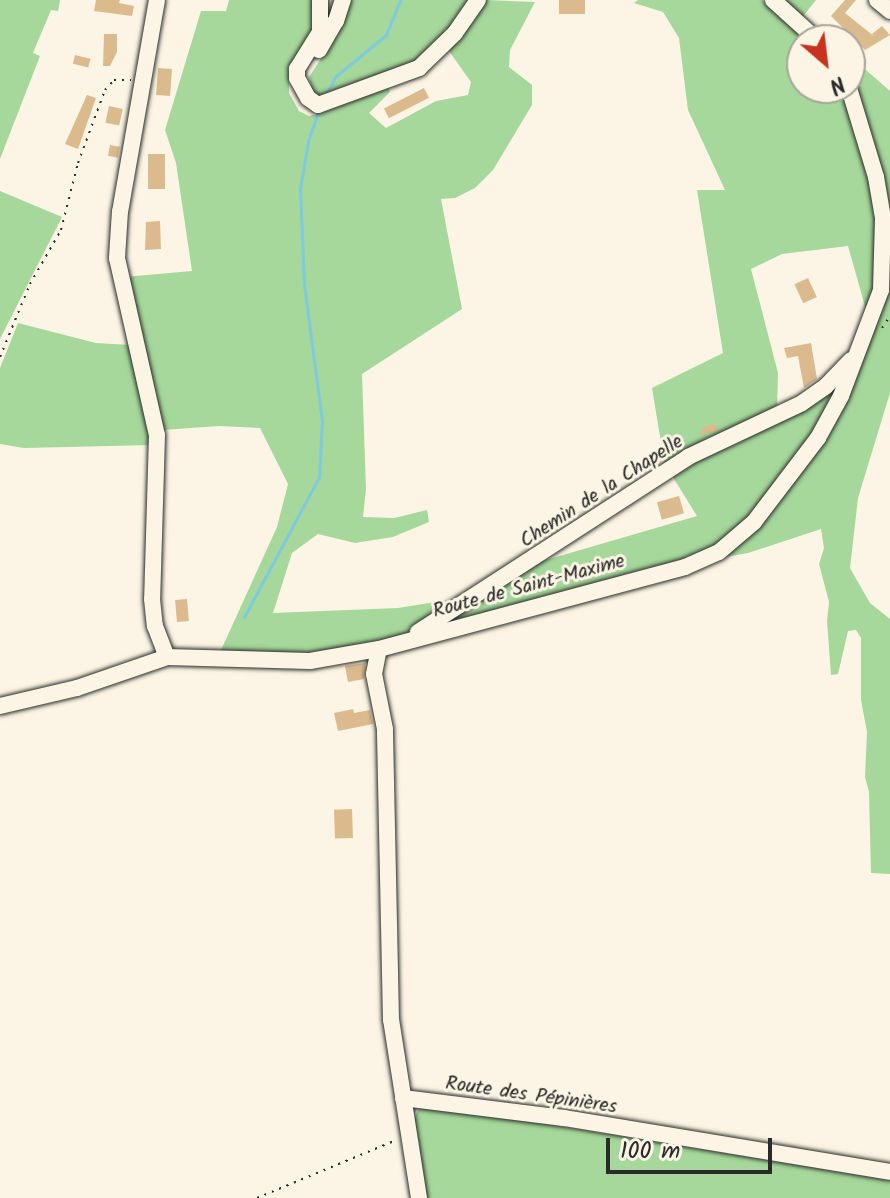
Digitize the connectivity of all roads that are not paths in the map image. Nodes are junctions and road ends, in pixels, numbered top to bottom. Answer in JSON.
{"nodes":[{"id":1,"x":157,"y":0,"type":"edge"},
{"id":2,"x":320,"y":0,"type":"edge"},
{"id":3,"x":343,"y":0,"type":"edge"},
{"id":4,"x":478,"y":0,"type":"edge"},
{"id":5,"x":773,"y":0,"type":"edge"},
{"id":6,"x":877,"y":0,"type":"edge"},
{"id":7,"x":890,"y":11,"type":"edge"},
{"id":8,"x":799,"y":24,"type":"edge"},
{"id":9,"x":301,"y":82,"type":"junction"},
{"id":10,"x":854,"y":104,"type":"edge"},
{"id":11,"x":860,"y":350,"type":"junction"},
{"id":12,"x":403,"y":641,"type":"junction"},
{"id":13,"x":379,"y":649,"type":"junction"},
{"id":14,"x":167,"y":657,"type":"junction"},
{"id":15,"x":0,"y":706,"type":"edge"},
{"id":16,"x":403,"y":1098,"type":"junction"},
{"id":17,"x":890,"y":1172,"type":"edge"},
{"id":18,"x":419,"y":1198,"type":"edge"}],
"edges":[{"from":1,"to":14,"type":"street"},
{"from":2,"to":9,"type":"street"},
{"from":3,"to":9,"type":"street"},
{"from":4,"to":9,"type":"street"},
{"from":5,"to":8,"type":"street"},
{"from":6,"to":7,"type":"street"},
{"from":10,"to":11,"type":"street","name":"Route de Saint-Maxime"},
{"from":11,"to":12,"type":"street","name":"Chemin de la Chapelle"},
{"from":11,"to":12,"type":"street","name":"Route de Saint-Maxime"},
{"from":12,"to":13,"type":"street","name":"Route de Saint-Maxime"},
{"from":13,"to":14,"type":"street","name":"Route de Saint-Maxime"},
{"from":13,"to":16,"type":"street"},
{"from":14,"to":15,"type":"street"},
{"from":16,"to":17,"type":"street","name":"Route des Pépinières"},
{"from":16,"to":18,"type":"street"}]}
